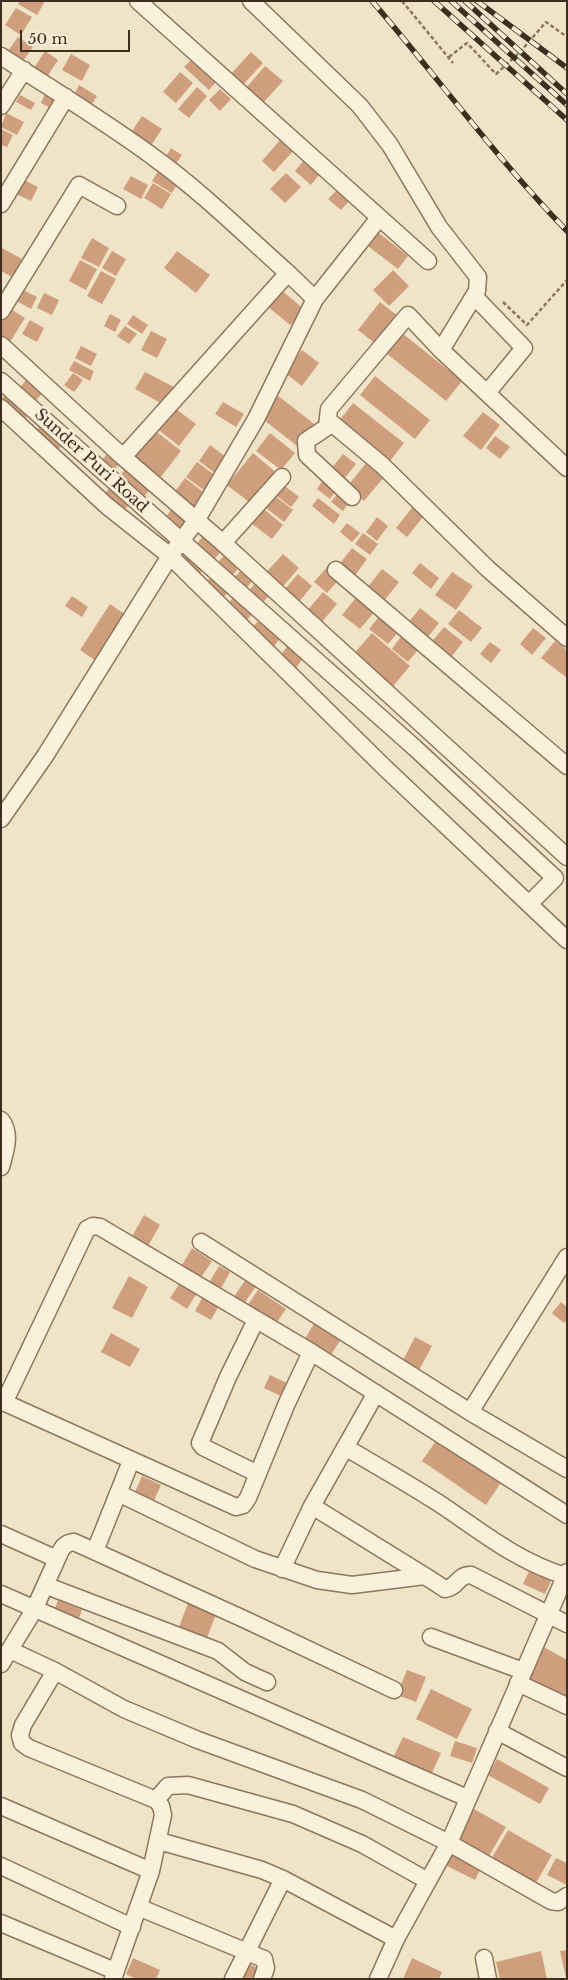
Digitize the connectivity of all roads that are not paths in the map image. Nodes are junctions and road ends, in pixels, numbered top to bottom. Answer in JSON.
{"nodes":[{"id":1,"x":138,"y":1,"type":"edge"},
{"id":2,"x":251,"y":1,"type":"edge"},
{"id":3,"x":1,"y":56,"type":"edge"},
{"id":4,"x":24,"y":70,"type":"junction"},
{"id":5,"x":66,"y":97,"type":"junction"},
{"id":6,"x":1,"y":106,"type":"edge"},
{"id":7,"x":1,"y":204,"type":"edge"},
{"id":8,"x":117,"y":206,"type":"dead end"},
{"id":9,"x":379,"y":218,"type":"junction"},
{"id":10,"x":428,"y":261,"type":"dead end"},
{"id":11,"x":288,"y":273,"type":"junction"},
{"id":12,"x":474,"y":296,"type":"junction"},
{"id":13,"x":316,"y":299,"type":"junction"},
{"id":14,"x":1,"y":311,"type":"edge"},
{"id":15,"x":1,"y":345,"type":"edge"},
{"id":16,"x":441,"y":350,"type":"junction"},
{"id":17,"x":1,"y":381,"type":"edge"},
{"id":18,"x":487,"y":393,"type":"junction"},
{"id":19,"x":1,"y":408,"type":"edge"},
{"id":20,"x":328,"y":420,"type":"junction"},
{"id":21,"x":124,"y":457,"type":"junction"},
{"id":22,"x":567,"y":468,"type":"edge"},
{"id":23,"x":282,"y":477,"type":"dead end"},
{"id":24,"x":352,"y":497,"type":"dead end"},
{"id":25,"x":196,"y":521,"type":"junction"},
{"id":26,"x":180,"y":542,"type":"junction"},
{"id":27,"x":223,"y":543,"type":"junction"},
{"id":28,"x":170,"y":556,"type":"junction"},
{"id":29,"x":336,"y":570,"type":"dead end"},
{"id":30,"x":567,"y":638,"type":"edge"},
{"id":31,"x":565,"y":761,"type":"edge"},
{"id":32,"x":1,"y":819,"type":"edge"},
{"id":33,"x":567,"y":857,"type":"edge"},
{"id":34,"x":567,"y":865,"type":"edge"},
{"id":35,"x":554,"y":878,"type":"junction"},
{"id":36,"x":529,"y":904,"type":"junction"},
{"id":37,"x":567,"y":940,"type":"edge"},
{"id":38,"x":1,"y":1120,"type":"edge"},
{"id":39,"x":1,"y":1167,"type":"edge"},
{"id":40,"x":201,"y":1242,"type":"dead end"},
{"id":41,"x":567,"y":1257,"type":"edge"},
{"id":42,"x":256,"y":1320,"type":"junction"},
{"id":43,"x":311,"y":1352,"type":"junction"},
{"id":44,"x":376,"y":1393,"type":"junction"},
{"id":45,"x":2,"y":1402,"type":"edge"},
{"id":46,"x":470,"y":1412,"type":"junction"},
{"id":47,"x":345,"y":1447,"type":"junction"},
{"id":48,"x":131,"y":1461,"type":"junction"},
{"id":49,"x":567,"y":1470,"type":"edge"},
{"id":50,"x":258,"y":1474,"type":"junction"},
{"id":51,"x":118,"y":1493,"type":"junction"},
{"id":52,"x":312,"y":1506,"type":"junction"},
{"id":53,"x":567,"y":1514,"type":"edge"},
{"id":54,"x":1,"y":1534,"type":"edge"},
{"id":55,"x":95,"y":1551,"type":"junction"},
{"id":56,"x":57,"y":1559,"type":"junction"},
{"id":57,"x":282,"y":1569,"type":"junction"},
{"id":58,"x":566,"y":1574,"type":"edge"},
{"id":59,"x":425,"y":1576,"type":"junction"},
{"id":60,"x":47,"y":1586,"type":"junction"},
{"id":61,"x":1,"y":1594,"type":"edge"},
{"id":62,"x":34,"y":1610,"type":"junction"},
{"id":63,"x":547,"y":1615,"type":"junction"},
{"id":64,"x":567,"y":1624,"type":"edge"},
{"id":65,"x":431,"y":1637,"type":"dead end"},
{"id":66,"x":6,"y":1657,"type":"edge"},
{"id":67,"x":55,"y":1671,"type":"junction"},
{"id":68,"x":521,"y":1677,"type":"junction"},
{"id":69,"x":267,"y":1682,"type":"dead end"},
{"id":70,"x":394,"y":1690,"type":"dead end"},
{"id":71,"x":567,"y":1706,"type":"edge"},
{"id":72,"x":497,"y":1731,"type":"junction"},
{"id":73,"x":567,"y":1768,"type":"edge"},
{"id":74,"x":467,"y":1798,"type":"junction"},
{"id":75,"x":156,"y":1800,"type":"junction"},
{"id":76,"x":1,"y":1806,"type":"edge"},
{"id":77,"x":159,"y":1841,"type":"junction"},
{"id":78,"x":448,"y":1842,"type":"junction"},
{"id":79,"x":1,"y":1866,"type":"edge"},
{"id":80,"x":151,"y":1871,"type":"junction"},
{"id":81,"x":284,"y":1879,"type":"junction"},
{"id":82,"x":428,"y":1882,"type":"junction"},
{"id":83,"x":567,"y":1896,"type":"edge"},
{"id":84,"x":138,"y":1907,"type":"junction"},
{"id":85,"x":1,"y":1923,"type":"edge"},
{"id":86,"x":132,"y":1927,"type":"junction"},
{"id":87,"x":396,"y":1940,"type":"junction"},
{"id":88,"x":246,"y":1952,"type":"junction"},
{"id":89,"x":484,"y":1958,"type":"dead end"},
{"id":90,"x":114,"y":1975,"type":"edge"},
{"id":91,"x":233,"y":1979,"type":"edge"},
{"id":92,"x":262,"y":1979,"type":"edge"},
{"id":93,"x":378,"y":1979,"type":"edge"},
{"id":94,"x":488,"y":1979,"type":"edge"}],
"edges":[{"from":1,"to":9,"type":"street"},
{"from":2,"to":12,"type":"street"},
{"from":3,"to":4,"type":"street"},
{"from":4,"to":5,"type":"street"},
{"from":4,"to":6,"type":"street"},
{"from":5,"to":7,"type":"street"},
{"from":5,"to":11,"type":"street"},
{"from":8,"to":14,"type":"street"},
{"from":9,"to":10,"type":"street"},
{"from":9,"to":13,"type":"street"},
{"from":11,"to":13,"type":"street"},
{"from":11,"to":21,"type":"street"},
{"from":12,"to":16,"type":"street"},
{"from":12,"to":18,"type":"street"},
{"from":13,"to":25,"type":"street"},
{"from":15,"to":21,"type":"street"},
{"from":16,"to":18,"type":"street"},
{"from":16,"to":20,"type":"street"},
{"from":17,"to":26,"type":"street","name":"Sunder Puri Road"},
{"from":18,"to":22,"type":"street"},
{"from":19,"to":28,"type":"street"},
{"from":20,"to":24,"type":"street"},
{"from":20,"to":30,"type":"street"},
{"from":21,"to":25,"type":"street"},
{"from":23,"to":27,"type":"street"},
{"from":25,"to":26,"type":"street"},
{"from":25,"to":27,"type":"street"},
{"from":26,"to":28,"type":"street"},
{"from":26,"to":35,"type":"street","name":"Sunder Puri Road"},
{"from":27,"to":33,"type":"street"},
{"from":28,"to":32,"type":"street"},
{"from":28,"to":36,"type":"street"},
{"from":29,"to":31,"type":"street"},
{"from":34,"to":35,"type":"street"},
{"from":35,"to":36,"type":"street"},
{"from":36,"to":37,"type":"street"},
{"from":38,"to":39,"type":"street"},
{"from":40,"to":46,"type":"street"},
{"from":41,"to":46,"type":"street"},
{"from":42,"to":43,"type":"street"},
{"from":42,"to":45,"type":"street"},
{"from":42,"to":50,"type":"street"},
{"from":43,"to":44,"type":"street"},
{"from":43,"to":50,"type":"street"},
{"from":44,"to":47,"type":"street"},
{"from":44,"to":53,"type":"street"},
{"from":45,"to":48,"type":"street"},
{"from":46,"to":49,"type":"street"},
{"from":47,"to":52,"type":"street"},
{"from":47,"to":58,"type":"street"},
{"from":48,"to":50,"type":"street"},
{"from":48,"to":51,"type":"street"},
{"from":51,"to":55,"type":"street"},
{"from":51,"to":57,"type":"street"},
{"from":52,"to":57,"type":"street"},
{"from":52,"to":59,"type":"street"},
{"from":54,"to":56,"type":"street"},
{"from":55,"to":56,"type":"street"},
{"from":55,"to":70,"type":"street"},
{"from":56,"to":60,"type":"street"},
{"from":57,"to":59,"type":"street"},
{"from":58,"to":63,"type":"street"},
{"from":59,"to":63,"type":"street"},
{"from":60,"to":62,"type":"street"},
{"from":60,"to":69,"type":"street"},
{"from":61,"to":62,"type":"street"},
{"from":62,"to":66,"type":"street"},
{"from":62,"to":74,"type":"street"},
{"from":63,"to":64,"type":"street"},
{"from":63,"to":68,"type":"street"},
{"from":65,"to":68,"type":"street"},
{"from":66,"to":67,"type":"street"},
{"from":67,"to":75,"type":"street"},
{"from":67,"to":78,"type":"street"},
{"from":68,"to":71,"type":"street"},
{"from":68,"to":72,"type":"street"},
{"from":72,"to":73,"type":"street"},
{"from":72,"to":74,"type":"street"},
{"from":74,"to":78,"type":"street"},
{"from":75,"to":77,"type":"street"},
{"from":75,"to":82,"type":"street"},
{"from":76,"to":80,"type":"street"},
{"from":77,"to":80,"type":"street"},
{"from":77,"to":81,"type":"street"},
{"from":78,"to":82,"type":"street"},
{"from":78,"to":83,"type":"street"},
{"from":79,"to":86,"type":"street"},
{"from":80,"to":84,"type":"street"},
{"from":81,"to":87,"type":"street"},
{"from":81,"to":88,"type":"street"},
{"from":82,"to":87,"type":"street"},
{"from":84,"to":86,"type":"street"},
{"from":84,"to":88,"type":"street"},
{"from":85,"to":90,"type":"street"},
{"from":86,"to":90,"type":"street"},
{"from":87,"to":93,"type":"street"},
{"from":88,"to":91,"type":"street"},
{"from":88,"to":92,"type":"street"},
{"from":89,"to":94,"type":"street"}]}
